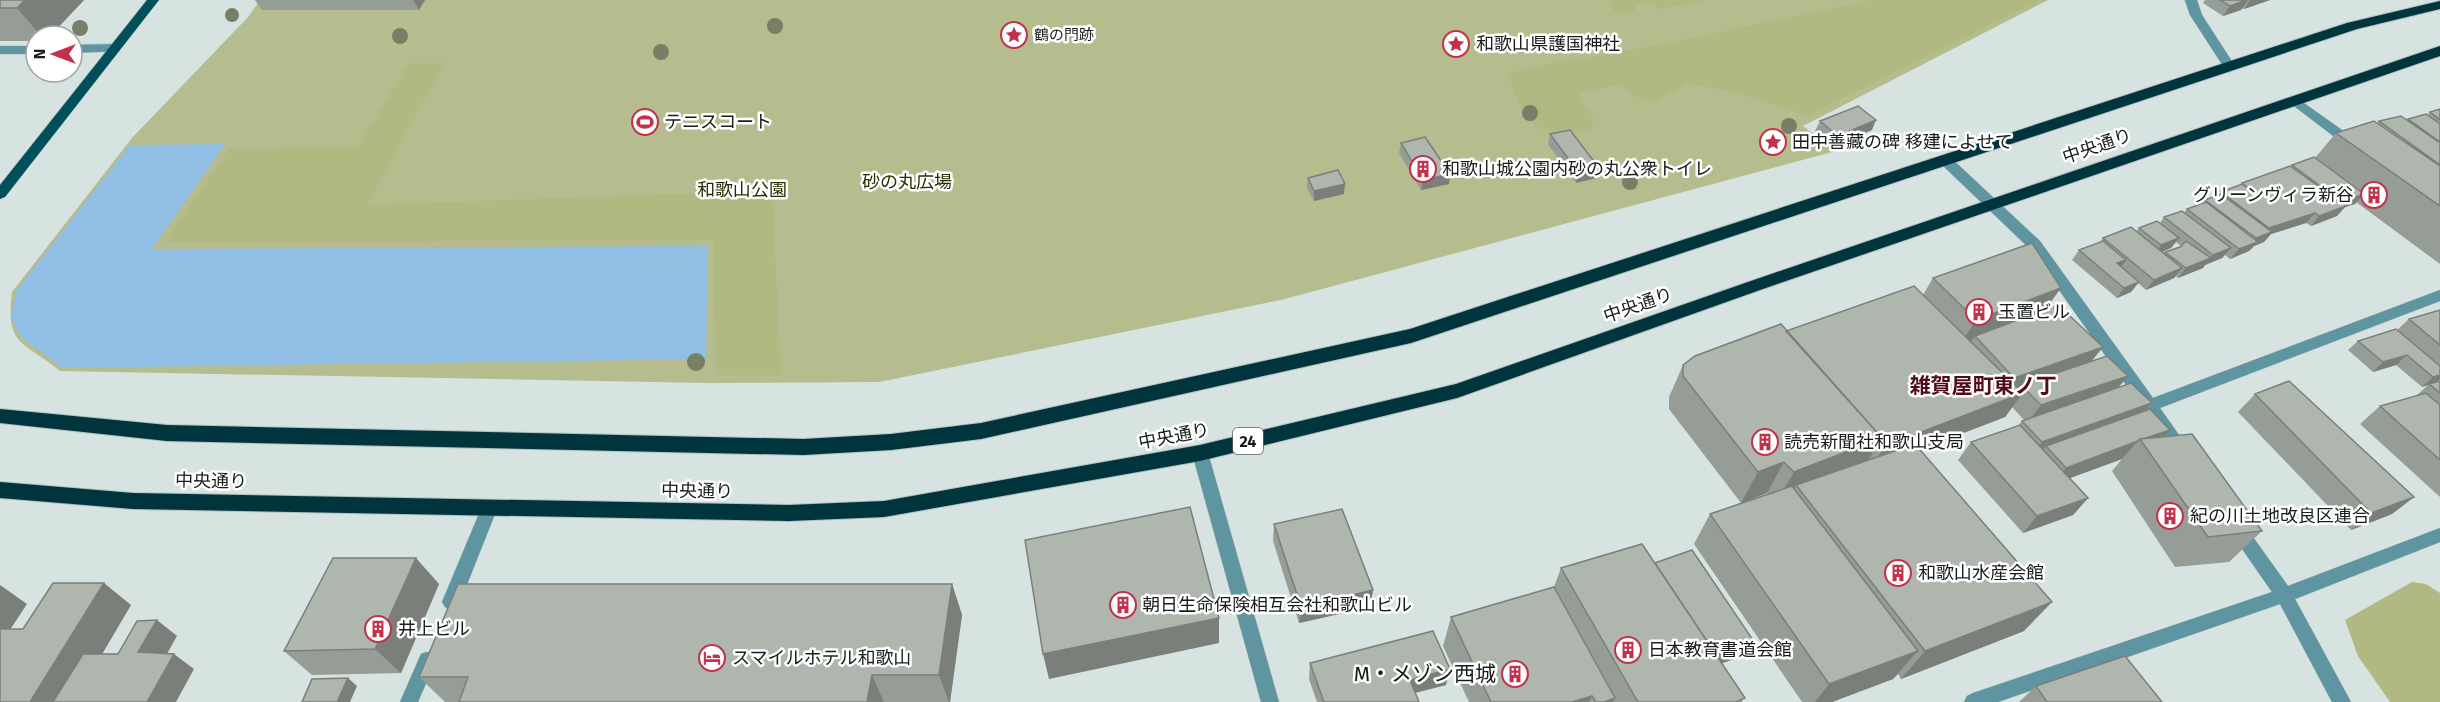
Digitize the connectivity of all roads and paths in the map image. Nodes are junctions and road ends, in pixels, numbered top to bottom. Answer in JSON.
{"nodes":[{"id":1,"x":153,"y":0,"type":"edge"},
{"id":2,"x":2191,"y":0,"type":"edge"},
{"id":3,"x":2440,"y":5,"type":"edge"},
{"id":4,"x":115,"y":48,"type":"junction"},
{"id":5,"x":84,"y":49,"type":"edge"},
{"id":6,"x":0,"y":50,"type":"edge"},
{"id":7,"x":24,"y":50,"type":"edge"},
{"id":8,"x":2440,"y":51,"type":"edge"},
{"id":9,"x":2229,"y":66,"type":"junction"},
{"id":10,"x":2294,"y":100,"type":"junction"},
{"id":11,"x":2368,"y":156,"type":"edge"},
{"id":12,"x":1945,"y":160,"type":"junction"},
{"id":13,"x":0,"y":194,"type":"edge"},
{"id":14,"x":1993,"y":205,"type":"junction"},
{"id":15,"x":2440,"y":295,"type":"edge"},
{"id":16,"x":2151,"y":405,"type":"junction"},
{"id":17,"x":0,"y":416,"type":"edge"},
{"id":18,"x":1200,"y":453,"type":"junction"},
{"id":19,"x":2190,"y":462,"type":"edge"},
{"id":20,"x":0,"y":490,"type":"edge"},
{"id":21,"x":489,"y":509,"type":"junction"},
{"id":22,"x":2230,"y":519,"type":"edge"},
{"id":23,"x":2440,"y":535,"type":"edge"},
{"id":24,"x":2284,"y":595,"type":"junction"},
{"id":25,"x":446,"y":614,"type":"edge"},
{"id":26,"x":432,"y":647,"type":"edge"},
{"id":27,"x":409,"y":702,"type":"edge"},
{"id":28,"x":1270,"y":702,"type":"edge"},
{"id":29,"x":1973,"y":702,"type":"edge"},
{"id":30,"x":2342,"y":702,"type":"edge"}],
"edges":[{"from":1,"to":4,"type":"main road"},
{"from":2,"to":9,"type":"street"},
{"from":3,"to":9,"type":"highway","name":"中央通り"},
{"from":4,"to":5,"type":"street"},
{"from":4,"to":13,"type":"main road"},
{"from":6,"to":7,"type":"street"},
{"from":8,"to":10,"type":"highway","name":"中央通り","number":"24"},
{"from":9,"to":12,"type":"highway","name":"中央通り"},
{"from":10,"to":11,"type":"street"},
{"from":10,"to":14,"type":"highway","name":"中央通り","number":"24"},
{"from":12,"to":14,"type":"street"},
{"from":12,"to":17,"type":"highway","name":"中央通り"},
{"from":14,"to":16,"type":"street"},
{"from":14,"to":18,"type":"highway","name":"中央通り","number":"24"},
{"from":15,"to":16,"type":"street"},
{"from":16,"to":19,"type":"street"},
{"from":18,"to":21,"type":"highway","name":"中央通り","number":"24"},
{"from":18,"to":28,"type":"street"},
{"from":20,"to":21,"type":"highway","name":"中央通り","number":"24"},
{"from":21,"to":25,"type":"street"},
{"from":22,"to":24,"type":"street"},
{"from":23,"to":24,"type":"street"},
{"from":24,"to":29,"type":"street"},
{"from":24,"to":30,"type":"street"},
{"from":26,"to":27,"type":"street"}]}
